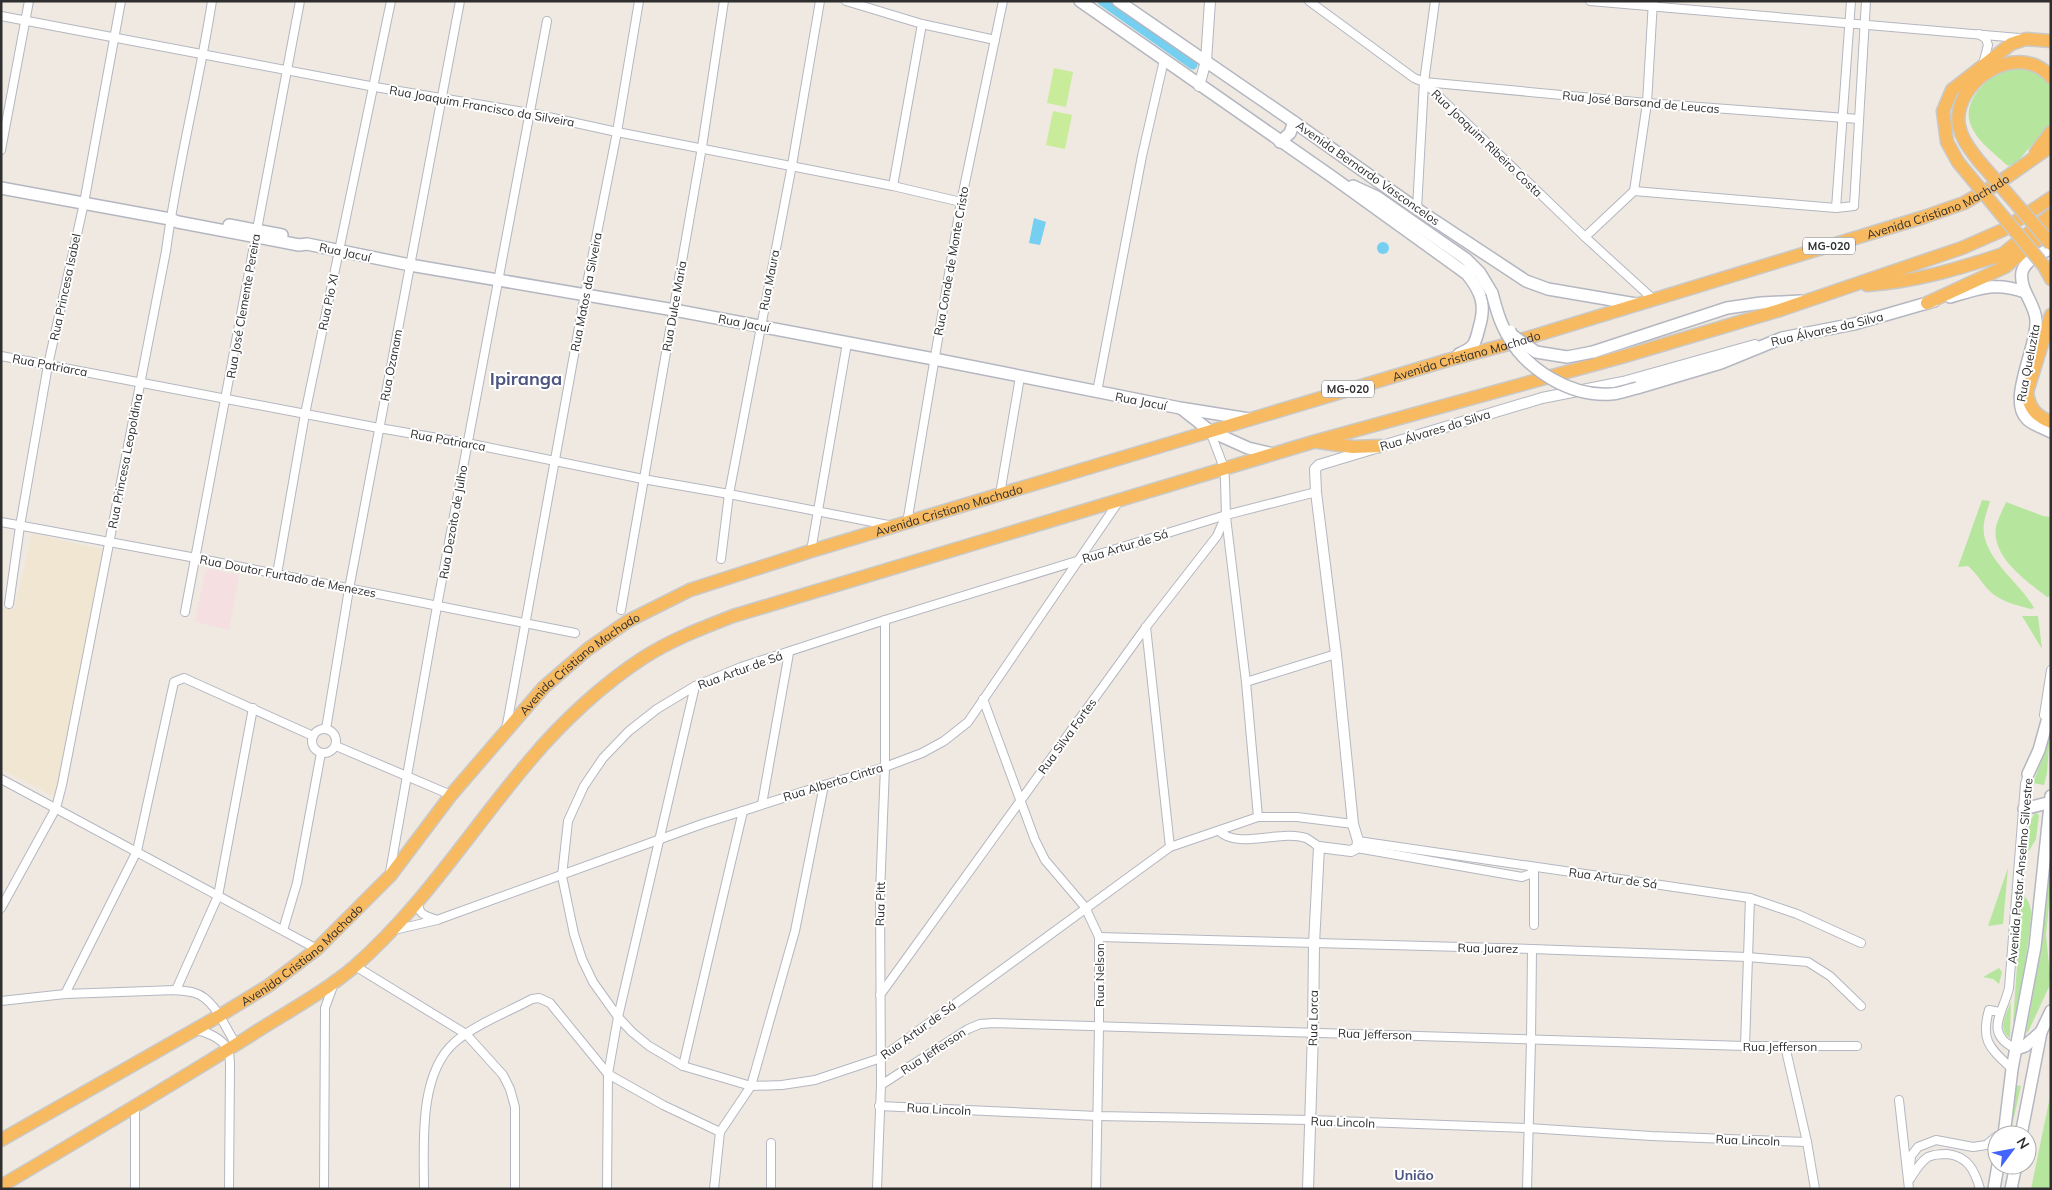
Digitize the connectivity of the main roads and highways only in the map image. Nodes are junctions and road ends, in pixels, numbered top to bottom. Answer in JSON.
{"nodes":[{"id":1,"x":1080,"y":1,"type":"edge"},
{"id":2,"x":1118,"y":1,"type":"edge"},
{"id":3,"x":2051,"y":41,"type":"edge"},
{"id":4,"x":2051,"y":77,"type":"edge"},
{"id":5,"x":1294,"y":122,"type":"junction"},
{"id":6,"x":2051,"y":132,"type":"edge"},
{"id":7,"x":1280,"y":142,"type":"junction"},
{"id":8,"x":2051,"y":146,"type":"edge"},
{"id":9,"x":2026,"y":164,"type":"junction"},
{"id":10,"x":1331,"y":176,"type":"junction"},
{"id":11,"x":1,"y":188,"type":"edge"},
{"id":12,"x":2051,"y":198,"type":"edge"},
{"id":13,"x":2051,"y":215,"type":"edge"},
{"id":14,"x":2051,"y":228,"type":"edge"},
{"id":15,"x":2051,"y":246,"type":"edge"},
{"id":16,"x":2003,"y":254,"type":"junction"},
{"id":17,"x":2051,"y":279,"type":"edge"},
{"id":18,"x":1970,"y":282,"type":"junction"},
{"id":19,"x":1850,"y":287,"type":"junction"},
{"id":20,"x":2025,"y":292,"type":"junction"},
{"id":21,"x":1492,"y":294,"type":"junction"},
{"id":22,"x":1805,"y":300,"type":"junction"},
{"id":23,"x":1927,"y":302,"type":"junction"},
{"id":24,"x":1636,"y":304,"type":"junction"},
{"id":25,"x":2051,"y":315,"type":"edge"},
{"id":26,"x":1448,"y":360,"type":"junction"},
{"id":27,"x":1180,"y":408,"type":"junction"},
{"id":28,"x":1249,"y":419,"type":"junction"},
{"id":29,"x":2051,"y":422,"type":"edge"},
{"id":30,"x":1210,"y":431,"type":"junction"},
{"id":31,"x":2051,"y":432,"type":"edge"},
{"id":32,"x":1313,"y":442,"type":"junction"},
{"id":33,"x":1380,"y":446,"type":"road end"},
{"id":34,"x":1272,"y":454,"type":"junction"},
{"id":35,"x":2051,"y":707,"type":"edge"},
{"id":36,"x":2028,"y":774,"type":"road end"},
{"id":37,"x":2050,"y":800,"type":"edge"},
{"id":38,"x":2024,"y":809,"type":"road end"},
{"id":39,"x":2051,"y":1011,"type":"edge"},
{"id":40,"x":2041,"y":1032,"type":"junction"},
{"id":41,"x":2016,"y":1049,"type":"junction"},
{"id":42,"x":2003,"y":1125,"type":"edge"},
{"id":43,"x":2023,"y":1125,"type":"edge"},
{"id":44,"x":1,"y":1140,"type":"edge"},
{"id":45,"x":1996,"y":1175,"type":"edge"},
{"id":46,"x":2014,"y":1175,"type":"edge"},
{"id":47,"x":1,"y":1186,"type":"edge"},
{"id":48,"x":1994,"y":1189,"type":"edge"},
{"id":49,"x":2011,"y":1189,"type":"edge"}],
"edges":[{"from":1,"to":7,"type":"main road","name":"Avenida Bernardo Vasconcelos"},
{"from":2,"to":5,"type":"main road","name":"Avenida Bernardo Vasconcelos"},
{"from":3,"to":17,"type":"highway","bridge":true},
{"from":4,"to":15,"type":"highway","bridge":true},
{"from":5,"to":7,"type":"main road"},
{"from":5,"to":24,"type":"main road","name":"Avenida Bernardo Vasconcelos"},
{"from":6,"to":9,"type":"highway"},
{"from":7,"to":10,"type":"main road","name":"Avenida Bernardo Vasconcelos"},
{"from":8,"to":9,"type":"highway","name":"Avenida Cristiano Machado","number":"MG-020"},
{"from":9,"to":24,"type":"highway","name":"Avenida Cristiano Machado","number":"MG-020"},
{"from":10,"to":21,"type":"main road"},
{"from":10,"to":26,"type":"main road","name":"Avenida Bernardo Vasconcelos"},
{"from":11,"to":27,"type":"main road","name":"Rua Jacuí","number":"MG-020"},
{"from":12,"to":19,"type":"highway"},
{"from":13,"to":16,"type":"highway"},
{"from":14,"to":18,"type":"highway"},
{"from":15,"to":20,"type":"main road"},
{"from":16,"to":18,"type":"highway"},
{"from":16,"to":19,"type":"highway"},
{"from":18,"to":23,"type":"highway"},
{"from":19,"to":22,"type":"highway"},
{"from":20,"to":23,"type":"main road"},
{"from":20,"to":31,"type":"main road","name":"Rua Queluzita"},
{"from":21,"to":22,"type":"main road","bridge":true},
{"from":21,"to":23,"type":"main road","name":"Rua Álvares da Silva","bridge":true},
{"from":22,"to":32,"type":"highway"},
{"from":24,"to":26,"type":"highway","name":"Avenida Cristiano Machado","number":"MG-020"},
{"from":25,"to":29,"type":"highway"},
{"from":26,"to":28,"type":"highway","name":"Avenida Cristiano Machado","number":"MG-020"},
{"from":27,"to":28,"type":"main road","name":"Rua Jacuí","number":"MG-020"},
{"from":27,"to":30,"type":"main road","name":"Rua Jacuí","number":"MG-020"},
{"from":28,"to":30,"type":"highway","name":"Avenida Cristiano Machado"},
{"from":30,"to":34,"type":"main road","name":"Rua Jacuí","number":"MG-020"},
{"from":30,"to":44,"type":"highway","name":"Avenida Cristiano Machado"},
{"from":32,"to":33,"type":"highway"},
{"from":32,"to":34,"type":"highway"},
{"from":34,"to":47,"type":"highway"},
{"from":35,"to":36,"type":"main road"},
{"from":37,"to":38,"type":"main road"},
{"from":37,"to":41,"type":"main road","name":"Avenida Pastor Anselmo Silvestre"},
{"from":39,"to":40,"type":"main road"},
{"from":40,"to":41,"type":"main road"},
{"from":40,"to":43,"type":"main road"},
{"from":41,"to":42,"type":"main road","name":"Avenida Pastor Anselmo Silvestre"},
{"from":45,"to":48,"type":"main road"},
{"from":46,"to":49,"type":"main road"}]}
